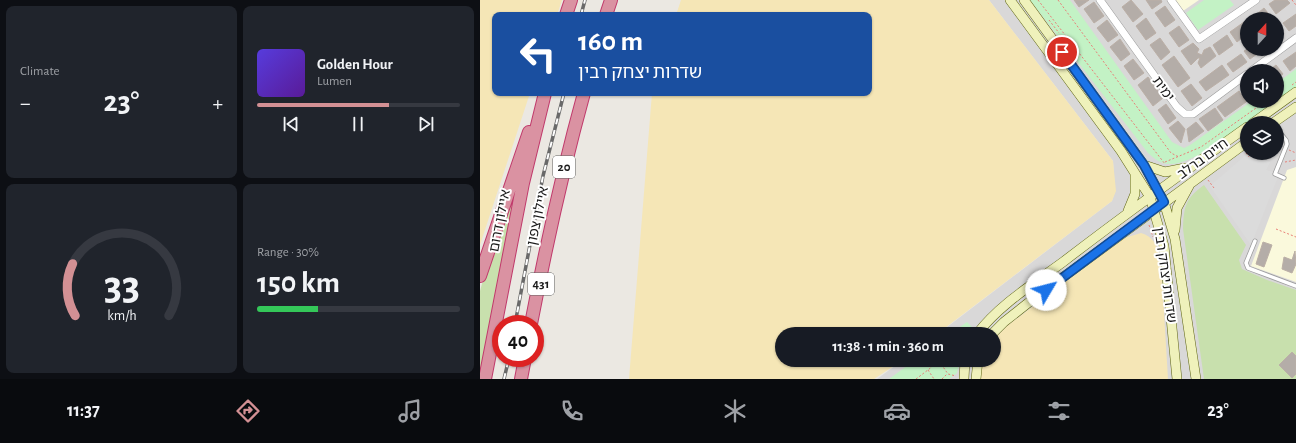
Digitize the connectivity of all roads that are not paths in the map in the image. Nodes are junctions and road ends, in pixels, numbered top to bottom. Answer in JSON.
{"nodes":[{"id":1,"x":571,"y":0,"type":"edge"},
{"id":2,"x":611,"y":0,"type":"edge"},
{"id":3,"x":1010,"y":0,"type":"edge"},
{"id":4,"x":1100,"y":0,"type":"edge"},
{"id":5,"x":1171,"y":0,"type":"edge"},
{"id":6,"x":1256,"y":0,"type":"edge"},
{"id":7,"x":1026,"y":2,"type":"edge"},
{"id":8,"x":567,"y":12,"type":"edge"},
{"id":9,"x":607,"y":12,"type":"edge"},
{"id":10,"x":1296,"y":38,"type":"edge"},
{"id":11,"x":1261,"y":64,"type":"edge"},
{"id":12,"x":1240,"y":79,"type":"edge"},
{"id":13,"x":1296,"y":92,"type":"edge"},
{"id":14,"x":543,"y":96,"type":"edge"},
{"id":15,"x":543,"y":96,"type":"edge"},
{"id":16,"x":583,"y":96,"type":"edge"},
{"id":17,"x":1296,"y":107,"type":"edge"},
{"id":18,"x":1263,"y":116,"type":"edge"},
{"id":19,"x":1283,"y":116,"type":"edge"},
{"id":20,"x":1240,"y":132,"type":"edge"},
{"id":21,"x":1284,"y":138,"type":"edge"},
{"id":22,"x":1240,"y":147,"type":"edge"},
{"id":23,"x":1284,"y":152,"type":"edge"},
{"id":24,"x":1281,"y":160,"type":"edge"},
{"id":25,"x":1144,"y":165,"type":"junction"},
{"id":26,"x":1194,"y":165,"type":"junction"},
{"id":27,"x":1135,"y":172,"type":"junction"},
{"id":28,"x":1284,"y":178,"type":"dead end"},
{"id":29,"x":1190,"y":183,"type":"junction"},
{"id":30,"x":1158,"y":190,"type":"junction"},
{"id":31,"x":1150,"y":197,"type":"junction"},
{"id":32,"x":1164,"y":202,"type":"junction"},
{"id":33,"x":1154,"y":209,"type":"junction"},
{"id":34,"x":1126,"y":214,"type":"junction"},
{"id":35,"x":1175,"y":239,"type":"junction"},
{"id":36,"x":547,"y":241,"type":"junction"},
{"id":37,"x":1255,"y":241,"type":"dead end"},
{"id":38,"x":480,"y":276,"type":"edge"},
{"id":39,"x":1296,"y":286,"type":"edge"},
{"id":40,"x":533,"y":315,"type":"edge"},
{"id":41,"x":537,"y":315,"type":"edge"},
{"id":42,"x":983,"y":327,"type":"edge"},
{"id":43,"x":999,"y":327,"type":"edge"},
{"id":44,"x":523,"y":367,"type":"edge"},
{"id":45,"x":530,"y":367,"type":"edge"},
{"id":46,"x":964,"y":367,"type":"edge"},
{"id":47,"x":977,"y":367,"type":"edge"},
{"id":48,"x":962,"y":378,"type":"edge"},
{"id":49,"x":485,"y":379,"type":"edge"},
{"id":50,"x":521,"y":379,"type":"edge"},
{"id":51,"x":528,"y":379,"type":"edge"},
{"id":52,"x":976,"y":379,"type":"edge"},
{"id":53,"x":1177,"y":379,"type":"edge"},
{"id":54,"x":1196,"y":379,"type":"edge"}],
"edges":[{"from":1,"to":8,"type":"highway"},
{"from":2,"to":9,"type":"highway"},
{"from":3,"to":27,"type":"main road","name":"שדרות יצחק רבין"},
{"from":4,"to":12,"type":"street","name":"ימית"},
{"from":5,"to":6,"type":"street"},
{"from":7,"to":25,"type":"main road","name":"שדרות יצחק רבין"},
{"from":10,"to":11,"type":"street"},
{"from":13,"to":18,"type":"main road"},
{"from":14,"to":38,"type":"highway"},
{"from":15,"to":49,"type":"highway","name":"איילון דרום"},
{"from":16,"to":36,"type":"highway","name":"איילון צפון","number":"20"},
{"from":17,"to":19,"type":"main road"},
{"from":20,"to":26,"type":"main road","name":"חיים ברלב"},
{"from":21,"to":23,"type":"lane"},
{"from":22,"to":29,"type":"main road","name":"חיים ברלב"},
{"from":24,"to":28,"type":"lane"},
{"from":25,"to":26,"type":"main road"},
{"from":25,"to":30,"type":"main road","name":"שדרות יצחק רבין"},
{"from":26,"to":30,"type":"main road","name":"חיים ברלב"},
{"from":27,"to":31,"type":"main road","name":"שדרות יצחק רבין"},
{"from":27,"to":34,"type":"main road"},
{"from":29,"to":32,"type":"main road","name":"חיים ברלב"},
{"from":29,"to":35,"type":"main road"},
{"from":30,"to":31,"type":"main road","name":"חיים ברלב"},
{"from":30,"to":32,"type":"main road","name":"שדרות יצחק רבין"},
{"from":31,"to":33,"type":"main road","name":"שדרות יצחק רבין"},
{"from":31,"to":34,"type":"main road","name":"חיים ברלב"},
{"from":32,"to":33,"type":"main road","name":"חיים ברלב"},
{"from":32,"to":35,"type":"main road","name":"שדרות יצחק רבין"},
{"from":33,"to":43,"type":"main road","name":"חיים ברלב"},
{"from":33,"to":53,"type":"main road","name":"שדרות יצחק רבין"},
{"from":34,"to":42,"type":"main road","name":"חיים ברלב"},
{"from":35,"to":54,"type":"main road","name":"שדרות יצחק רבין"},
{"from":36,"to":40,"type":"highway","name":"איילון צפון","number":"20"},
{"from":36,"to":41,"type":"highway","number":"431"},
{"from":37,"to":39,"type":"lane"},
{"from":44,"to":50,"type":"highway"},
{"from":45,"to":51,"type":"highway"},
{"from":46,"to":48,"type":"main road"},
{"from":47,"to":52,"type":"main road"}]}
